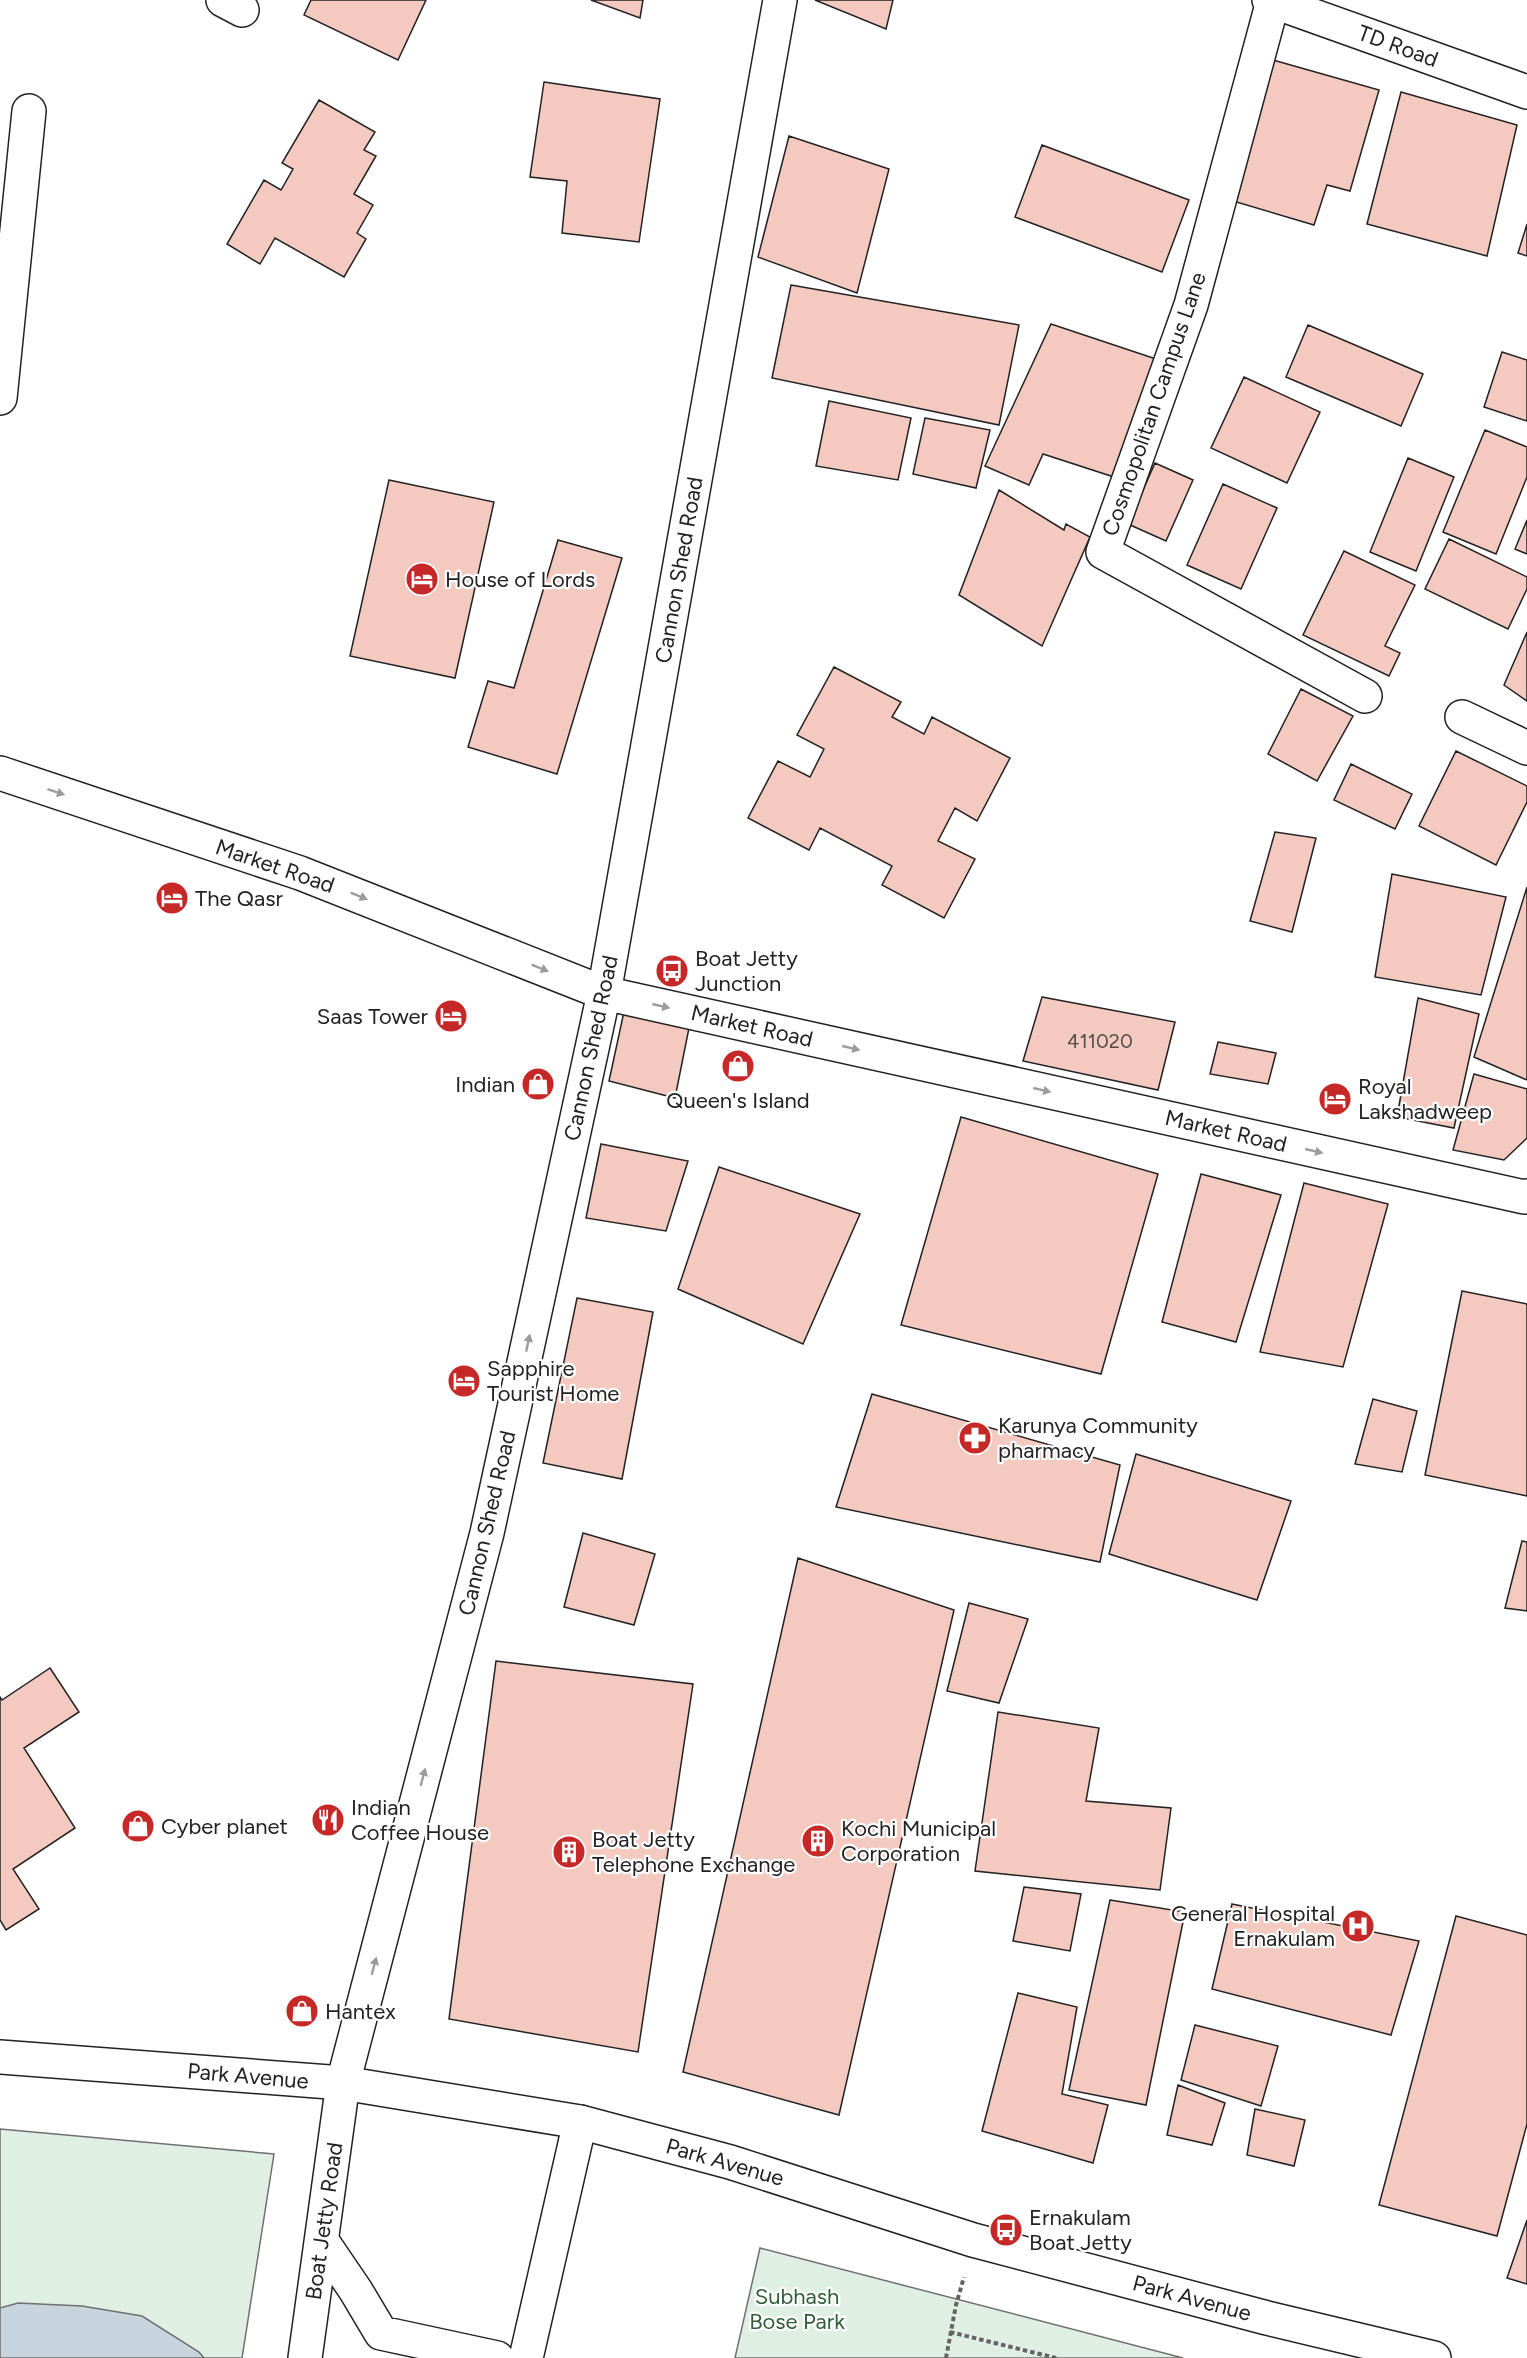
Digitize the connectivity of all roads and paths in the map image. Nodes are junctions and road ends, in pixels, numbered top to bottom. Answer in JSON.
{"nodes":[{"id":1,"x":780,"y":0,"type":"edge"},
{"id":2,"x":1271,"y":1,"type":"edge"},
{"id":3,"x":1527,"y":92,"type":"edge"},
{"id":4,"x":29,"y":111,"type":"dead end"},
{"id":5,"x":0,"y":398,"type":"edge"},
{"id":6,"x":1365,"y":696,"type":"dead end"},
{"id":7,"x":1462,"y":717,"type":"dead end"},
{"id":8,"x":1527,"y":748,"type":"edge"},
{"id":9,"x":0,"y":773,"type":"edge"},
{"id":10,"x":604,"y":993,"type":"junction"},
{"id":11,"x":1527,"y":1196,"type":"edge"},
{"id":12,"x":0,"y":2057,"type":"edge"},
{"id":13,"x":343,"y":2084,"type":"junction"},
{"id":14,"x":580,"y":2122,"type":"junction"},
{"id":15,"x":972,"y":2240,"type":"junction"},
{"id":16,"x":322,"y":2241,"type":"junction"},
{"id":17,"x":950,"y":2332,"type":"junction"},
{"id":18,"x":305,"y":2358,"type":"edge"},
{"id":19,"x":497,"y":2358,"type":"edge"},
{"id":20,"x":526,"y":2358,"type":"edge"},
{"id":21,"x":946,"y":2358,"type":"edge"},
{"id":22,"x":1056,"y":2358,"type":"edge"},
{"id":23,"x":1434,"y":2358,"type":"edge"}],
"edges":[{"from":1,"to":10,"type":"street","name":"Cannon Shed Road"},
{"from":2,"to":3,"type":"street","name":"TD Road"},
{"from":2,"to":6,"type":"street","name":"Cosmopolitan Campus Lane"},
{"from":4,"to":5,"type":"street"},
{"from":7,"to":8,"type":"street"},
{"from":9,"to":10,"type":"street","name":"Market Road","one_way":true},
{"from":10,"to":11,"type":"street","name":"Market Road","one_way":true},
{"from":13,"to":10,"type":"street","name":"Cannon Shed Road","one_way":true},
{"from":12,"to":13,"type":"street","name":"Park Avenue"},
{"from":13,"to":14,"type":"street","name":"Park Avenue"},
{"from":13,"to":16,"type":"street","name":"Boat Jetty Road"},
{"from":14,"to":15,"type":"street","name":"Park Avenue"},
{"from":14,"to":20,"type":"street"},
{"from":15,"to":17,"type":"path"},
{"from":15,"to":23,"type":"street","name":"Park Avenue"},
{"from":16,"to":18,"type":"street","name":"Boat Jetty Road"},
{"from":16,"to":19,"type":"street"},
{"from":17,"to":21,"type":"path"},
{"from":17,"to":22,"type":"path"}]}
